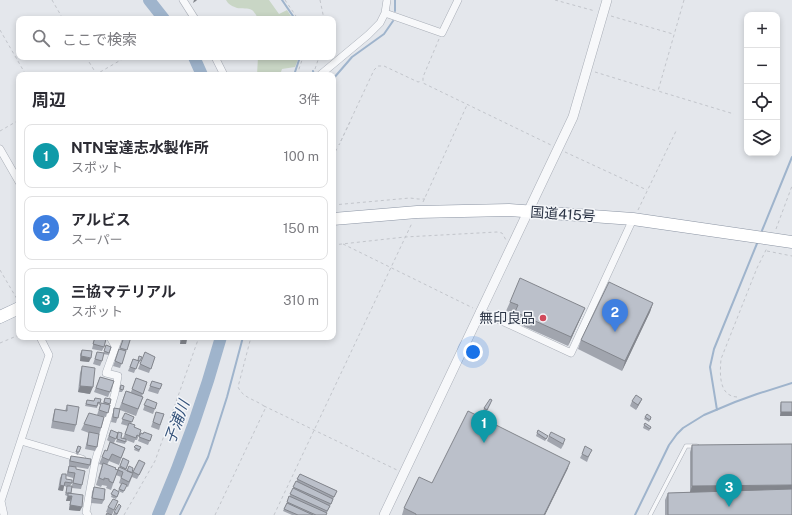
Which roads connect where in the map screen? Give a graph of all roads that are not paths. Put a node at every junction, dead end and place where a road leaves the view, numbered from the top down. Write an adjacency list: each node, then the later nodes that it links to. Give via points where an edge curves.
1 (183, 0): 6 (street)
2 (387, 0): 5 (street)
3 (458, 0): 5 (street, via 442,33)
4 (607, 0): 14 (street, via 573,117)
5 (386, 13): 7 (street, via 368,35)
6 (193, 16)
7 (336, 59)
8 (216, 60): 10 (street)
9 (335, 60): 11 (street)
10 (222, 72)
11 (320, 72)
12 (0, 149): 13 (street)
13 (16, 177)
14 (528, 211): 15 (highway, 国道415号, via 417,212); 16 (highway, 国道415号); 19 (street)
15 (336, 219)
16 (633, 219): 17 (highway, 国道415号); 19 (street, via 571,352)
17 (792, 242)
18 (16, 306): 20 (highway)
19 (480, 311): 30 (street)
20 (0, 317)
21 (42, 340): 25 (street, via 49,355)
22 (112, 340): 24 (street)
23 (118, 340): 24 (street)
24 (115, 346): 27 (street, via 106,372 118,376)
25 (20, 441): 27 (street); 28 (street, via 1,501)
26 (701, 446): 31 (lane, via 686,446)
27 (95, 462): 29 (street, via 86,512)
28 (4, 515)
29 (88, 515)
30 (384, 515)
31 (650, 515)

